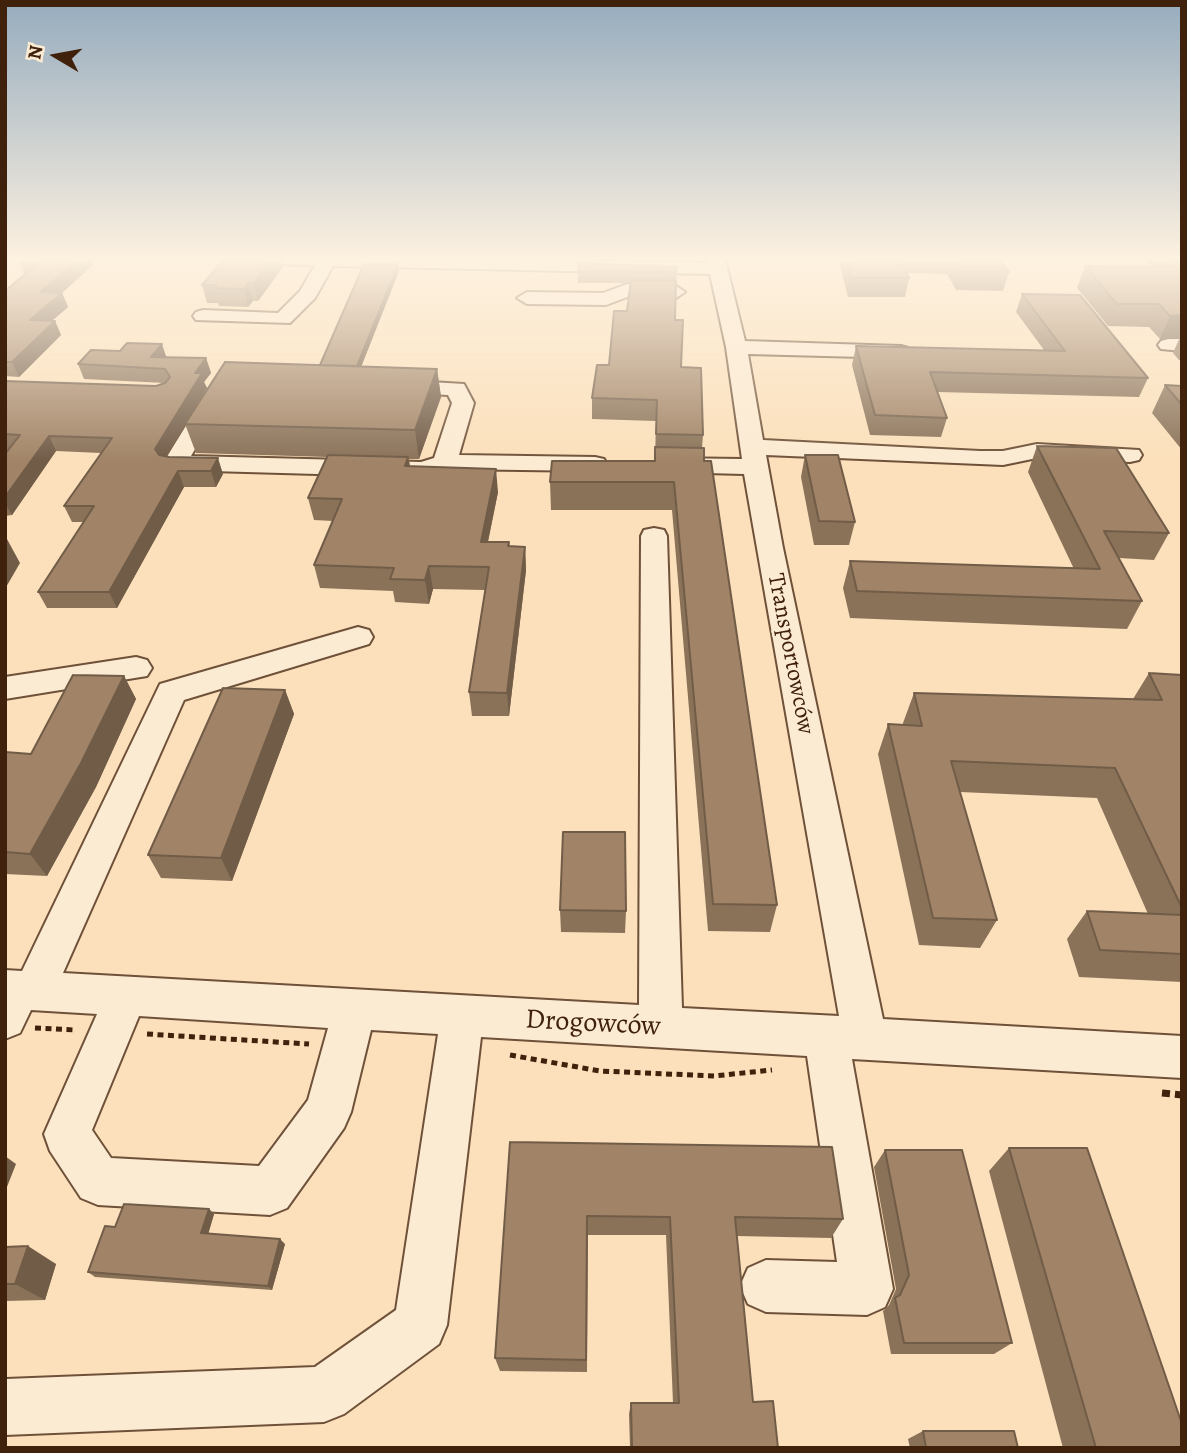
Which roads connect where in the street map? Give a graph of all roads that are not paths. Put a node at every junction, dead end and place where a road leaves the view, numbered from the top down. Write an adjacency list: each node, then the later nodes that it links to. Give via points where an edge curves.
1 (728, 327): 2 (street, Transportowców)
2 (736, 347): 3 (street); 9 (street, Transportowców)
3 (821, 350): 4 (street); 5 (street)
4 (927, 352)
5 (828, 376)
6 (225, 381): 10 (street, via 175,463 424,470)
7 (374, 386): 10 (street, via 456,389 463,403)
8 (1130, 455): 9 (street, via 1037,451 1003,458)
9 (753, 457): 10 (street, via 630,465); 20 (street, Transportowców)
10 (445, 462)
11 (654, 536): 19 (street)
12 (358, 637): 16 (street, via 171,692)
13 (136, 668): 14 (street)
14 (5, 688)
15 (126, 996): 16 (street, Drogowców); 17 (street, Drogowców); 17 (street, via 67,1134 98,1181 270,1191 328,1112)
16 (16, 997)
17 (354, 1011): 18 (street, Drogowców)
18 (461, 1016): 19 (street, Drogowców); 23 (street, via 420,1325 324,1394)
19 (661, 1028): 20 (street, Drogowców)
20 (845, 1037): 21 (street, Drogowców); 22 (street, via 867,1289)
21 (1182, 1057)
22 (766, 1286)
23 (6, 1407)

